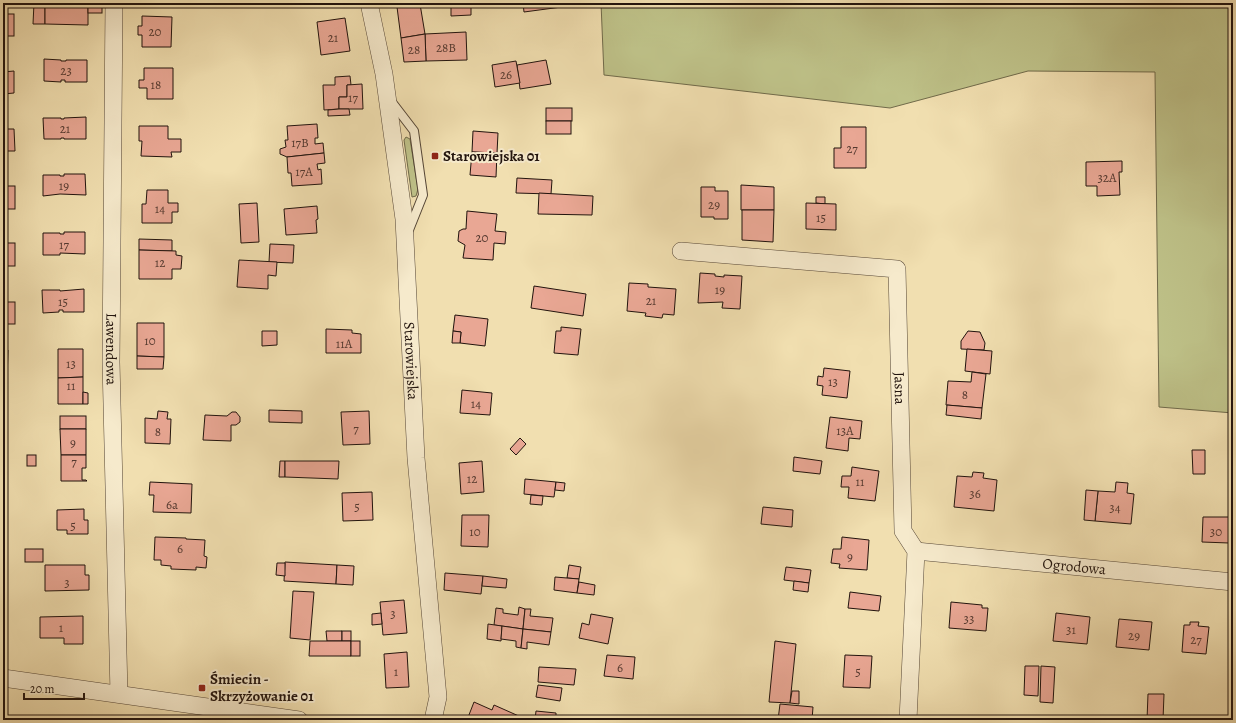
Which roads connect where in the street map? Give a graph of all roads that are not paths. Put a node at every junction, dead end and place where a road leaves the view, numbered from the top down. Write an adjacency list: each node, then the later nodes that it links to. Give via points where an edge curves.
1 (114, 3): 9 (street, Lawendowa, via 111,362)
2 (370, 3): 3 (street, Starowiejska)
3 (386, 95): 4 (street, Starowiejska); 4 (lane, via 414,131 423,195)
4 (405, 238): 11 (street, Starowiejska, via 416,458 438,697)
5 (681, 251): 6 (street, Jasna, via 896,269 903,531)
6 (916, 551): 7 (street, Ogrodowa); 12 (street)
7 (1233, 582)
8 (3, 678): 9 (street)
9 (119, 694): 10 (street)
10 (299, 720)
11 (433, 720)
12 (908, 720)

